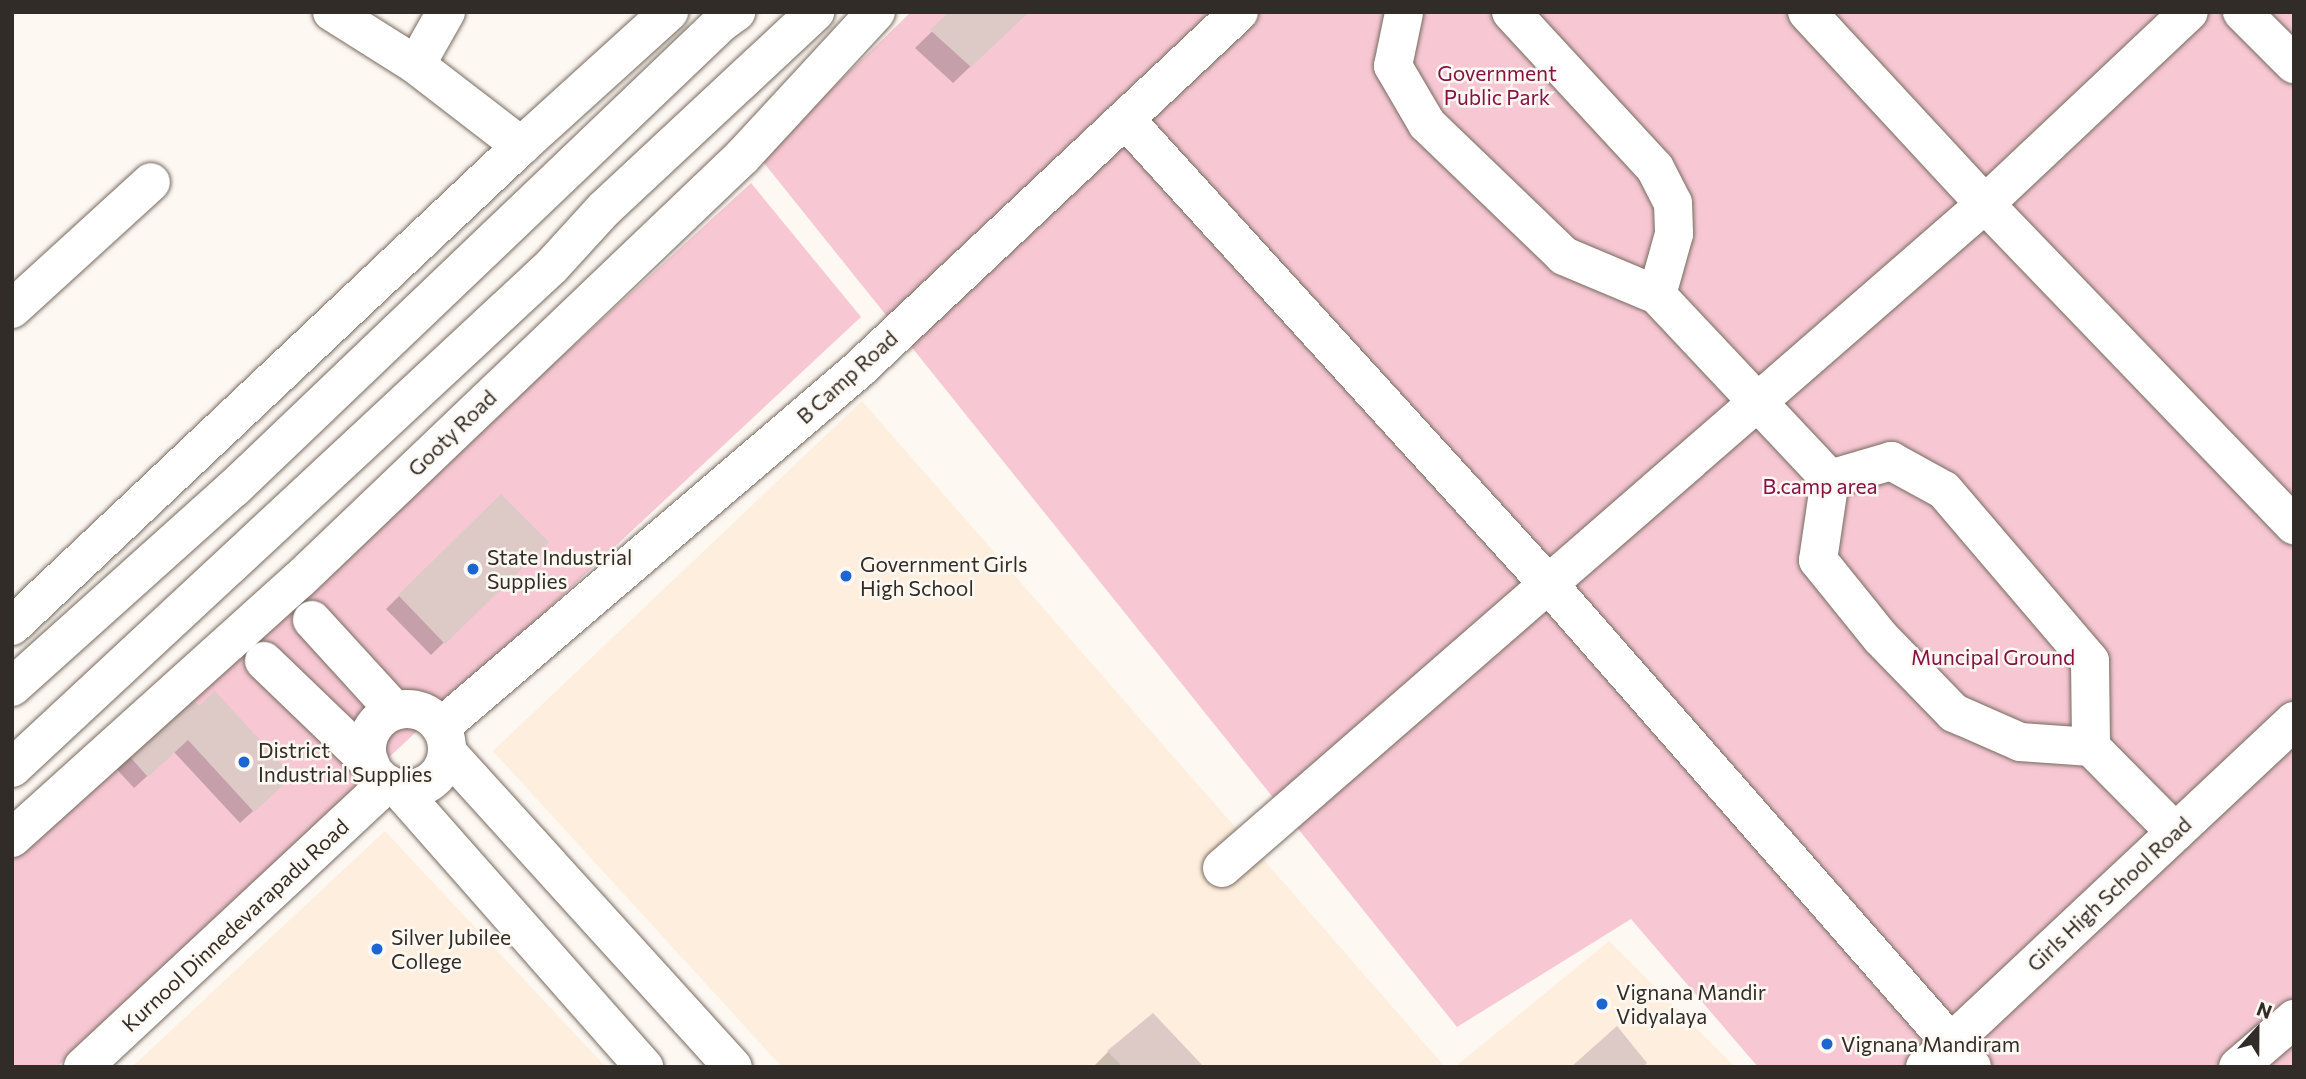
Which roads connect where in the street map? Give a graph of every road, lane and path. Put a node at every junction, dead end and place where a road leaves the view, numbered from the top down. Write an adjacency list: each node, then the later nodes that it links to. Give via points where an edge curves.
1 (332, 12): 14 (street)
2 (446, 12): 14 (street)
3 (669, 12): 16 (street)
4 (736, 12): 28 (street, via 233,489)
5 (815, 12): 33 (street, via 604,209 551,267)
6 (876, 12): 36 (street, Gooty Road, via 743,156 300,579)
7 (1239, 12): 15 (street, B Camp Road)
8 (1511, 12): 19 (street, via 1655,168 1673,203 1674,234)
9 (1807, 12): 18 (street)
10 (2189, 12): 18 (street)
11 (2242, 12): 13 (street)
12 (1404, 13): 19 (street, via 1393,66 1427,124 1564,256)
13 (2294, 64)
14 (416, 65): 16 (street)
15 (1125, 119): 24 (street); 31 (street, B Camp Road, via 857,371)
16 (521, 146): 26 (street)
17 (151, 181): 20 (street)
18 (1985, 204): 21 (street); 23 (street)
19 (1657, 295): 21 (street)
20 (12, 309)
21 (1759, 403): 22 (street); 24 (street)
22 (1830, 479): 32 (street, via 1818,560 1881,638 1945,704 1954,713 2020,742); 32 (street, via 1891,461 1944,490 2090,661)
23 (2294, 525)
24 (1550, 586): 37 (street); 39 (street)
25 (312, 620): 29 (street)
26 (12, 626)
27 (264, 661): 34 (street)
28 (12, 687)
29 (395, 711): 31 (street, via 421,711); 34 (street, via 374,726 368,738)
30 (2294, 722): 35 (street, Girls High School Road)
31 (444, 740): 34 (street, via 437,778 412,789); 42 (street)
32 (2091, 747): 35 (street)
33 (12, 768)
34 (385, 778): 40 (street, Kurnool Dinnedevarapadu Road); 41 (street)
35 (2175, 832): 39 (street, Girls High School Road)
36 (12, 838)
37 (1222, 868)
38 (2294, 1018): 43 (street)
39 (1949, 1059)
40 (83, 1067)
41 (644, 1067)
42 (733, 1067)
43 (2238, 1067)

